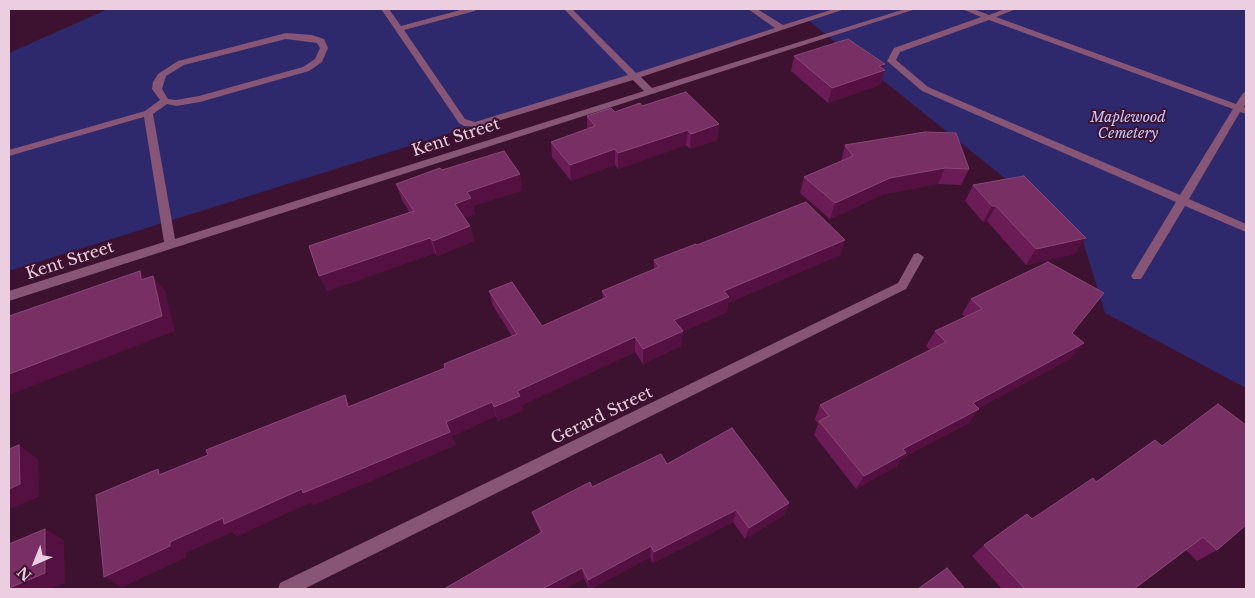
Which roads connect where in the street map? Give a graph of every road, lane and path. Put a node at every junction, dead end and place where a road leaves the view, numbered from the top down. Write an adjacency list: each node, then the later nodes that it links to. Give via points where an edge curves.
1 (385, 9): 11 (street)
2 (472, 9): 11 (street)
3 (568, 9): 12 (street)
4 (752, 9): 10 (street)
5 (841, 9): 10 (street)
6 (912, 9): 13 (street, Kent Street)
7 (966, 9): 9 (street)
8 (1012, 9): 9 (street)
9 (988, 18): 16 (street); 19 (street, via 898,50 890,62 925,88)
10 (781, 28): 12 (street)
11 (400, 29): 12 (street, via 467,124 481,124)
12 (635, 76): 13 (street)
13 (650, 92): 21 (street, Kent Street)
14 (1246, 95): 16 (street)
15 (165, 101): 15 (street, via 157,89 158,82 163,74 186,61 286,36 312,38 321,41 324,48 319,60 299,72 200,99 176,103); 17 (street)
16 (1242, 109): 19 (street)
17 (148, 113): 18 (street); 21 (street)
18 (9, 153)
19 (1182, 200): 20 (street); 23 (street)
20 (1246, 228)
21 (170, 245): 24 (street, Kent Street)
22 (918, 257): 25 (street, Gerard Street, via 902,286)
23 (1137, 276)
24 (9, 296)
25 (286, 589)

